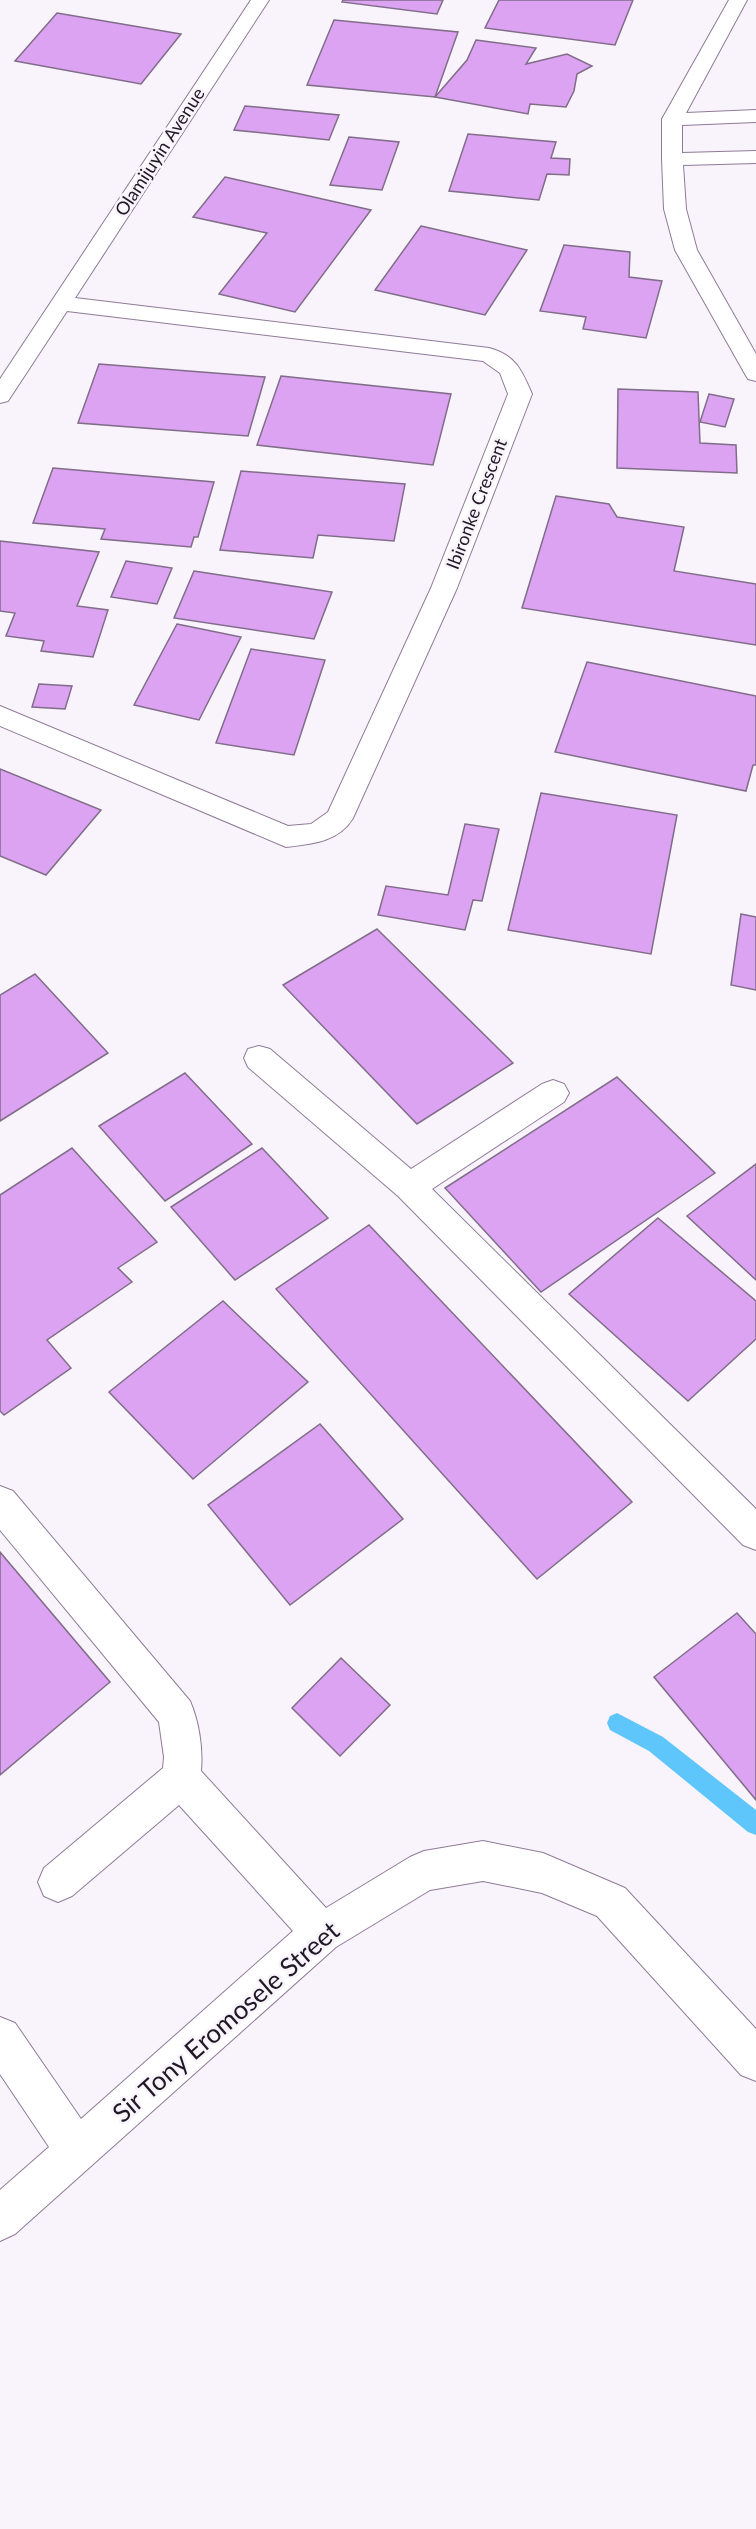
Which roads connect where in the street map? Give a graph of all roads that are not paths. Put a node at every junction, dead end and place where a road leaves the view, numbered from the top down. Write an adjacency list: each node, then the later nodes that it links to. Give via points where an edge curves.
1 (260, 0): 7 (street, Olamijuyin Avenue)
2 (738, 0): 4 (street)
3 (756, 116): 4 (street)
4 (672, 119): 6 (street)
5 (756, 156): 6 (street)
6 (672, 159): 8 (street, via 675,208 686,250)
7 (60, 303): 9 (street); 10 (street, Ibironke Crescent, via 489,355 510,369 520,394 444,588 339,818 318,833 286,837)
8 (756, 374)
9 (0, 396)
10 (0, 715)
11 (259, 1058): 13 (street)
12 (553, 1093): 13 (street)
13 (409, 1187): 15 (street)
14 (0, 1503): 16 (street, via 177,1714 183,1757)
15 (756, 1533)
16 (181, 1778): 17 (street); 18 (street)
17 (58, 1882)
18 (322, 1933): 20 (street, Sir Tony Eromosele Street, via 424,1871 483,1861 543,1873 611,1902); 21 (street, Sir Tony Eromosele Street)
19 (0, 2038): 21 (street)
20 (756, 2060)
21 (77, 2150): 22 (street, Sir Tony Eromosele Street)
22 (0, 2219)

